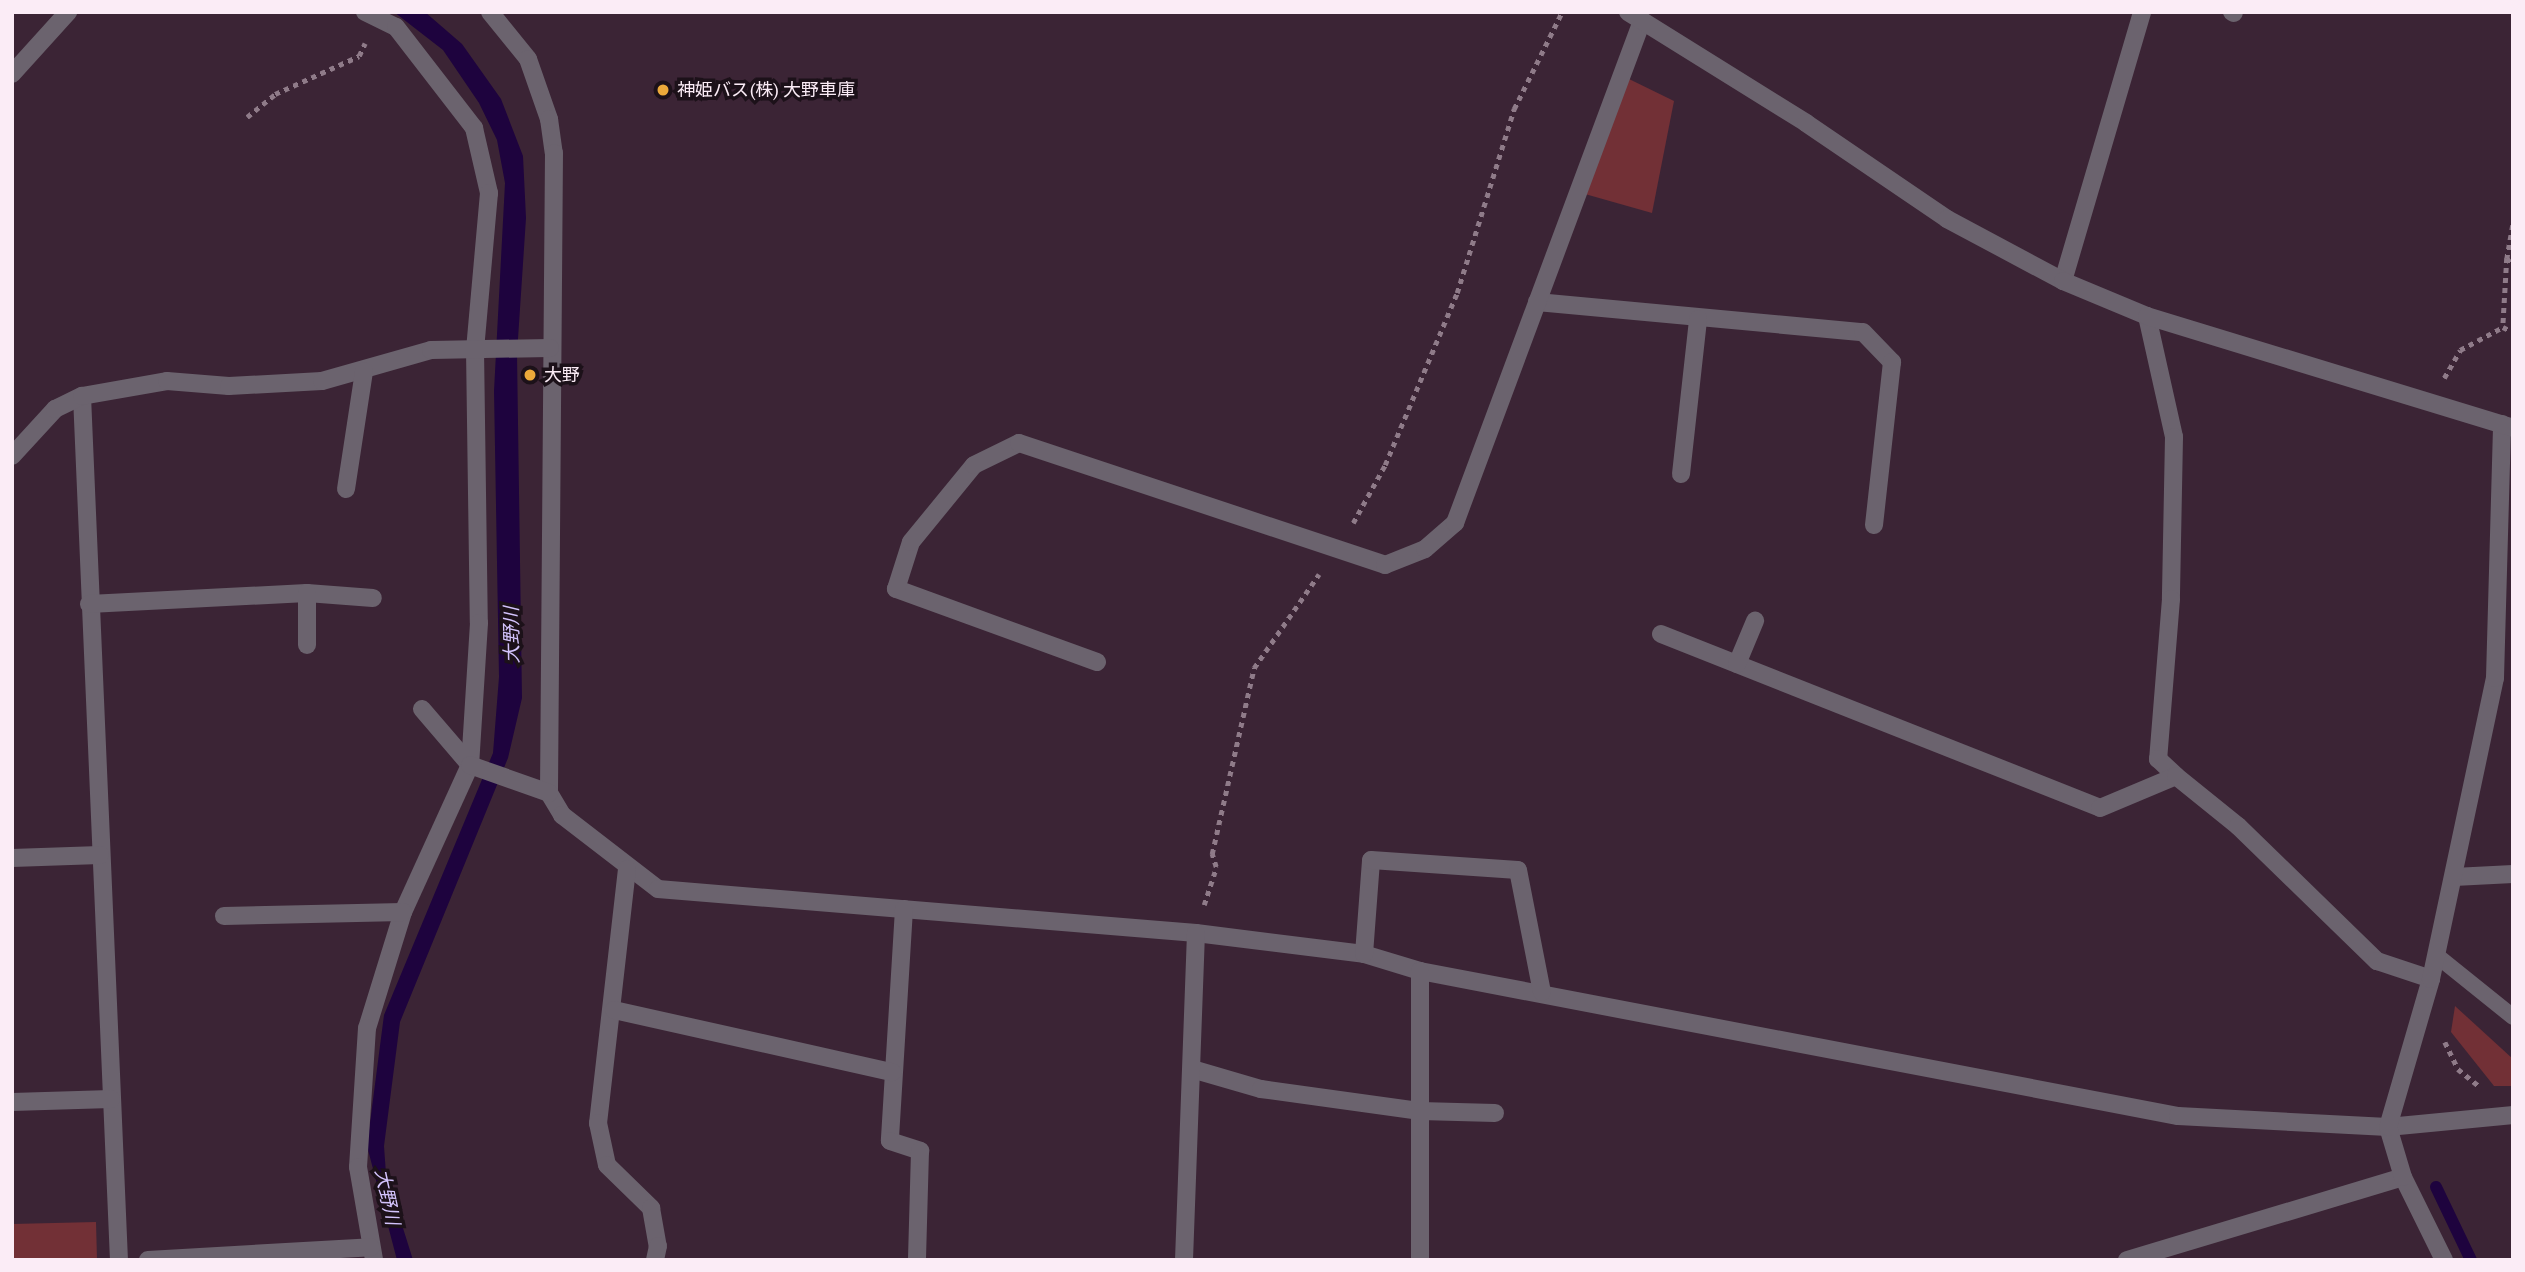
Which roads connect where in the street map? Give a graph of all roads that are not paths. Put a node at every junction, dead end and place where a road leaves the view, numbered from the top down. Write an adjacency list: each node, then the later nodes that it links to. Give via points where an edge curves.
1 (68, 12): 6 (street)
2 (490, 12): 11 (street, via 528,59 549,119 554,182)
3 (2142, 12): 7 (street)
4 (370, 16): 12 (street, via 396,27 474,128 489,193)
5 (1635, 16): 7 (street, via 1806,123 1947,219); 8 (street)
6 (12, 74)
7 (2063, 281): 9 (street)
8 (1537, 302): 10 (street); 26 (street, via 1455,523 1425,549 1385,565 1019,443 974,465 911,542 896,589)
9 (2147, 316): 15 (street); 31 (street, via 2174,437 2171,599 2158,759)
10 (1698, 319): 17 (street); 19 (street, via 1863,332 1892,362)
11 (550, 348): 12 (street); 32 (street)
12 (475, 349): 13 (street, via 431,351); 30 (street, via 478,624)
13 (364, 370): 14 (street, via 322,381 229,386 167,381); 18 (street)
14 (82, 396): 16 (street, via 55,409); 22 (street)
15 (2507, 426): 28 (street)
16 (12, 456)
17 (1681, 474)
18 (346, 489)
19 (1874, 525)
20 (307, 593): 21 (street); 22 (street); 25 (street)
21 (373, 598)
22 (89, 604): 33 (street)
23 (1755, 621): 27 (street)
24 (1661, 634): 27 (street)
25 (307, 645)
26 (1097, 662)
27 (1737, 664): 31 (street, via 2099,808)
28 (2504, 678): 37 (street)
29 (422, 709): 30 (street)
30 (470, 765): 32 (street); 39 (street)
31 (2176, 776): 45 (street, via 2238,826 2376,961)
32 (549, 793): 35 (street, via 562,815)
33 (100, 855): 34 (street); 51 (street)
34 (12, 858)
35 (627, 869): 38 (street, via 658,889); 47 (street)
36 (2513, 874): 37 (street)
37 (2454, 877): 43 (street)
38 (904, 909): 41 (street); 50 (street)
39 (403, 912): 40 (street); 58 (street, via 368,1028 358,1167)
40 (224, 916)
41 (1196, 933): 42 (street); 49 (street)
42 (1364, 954): 44 (street); 46 (street, via 1371,860 1518,870)
43 (2436, 955): 45 (street); 48 (lane)
44 (1420, 971): 46 (street); 53 (street)
45 (2431, 979): 56 (street)
46 (1542, 992): 56 (street, via 2178,1116)
47 (614, 1010): 50 (street); 61 (street, via 598,1123 607,1165 651,1208 658,1246)
48 (2513, 1017)
49 (1192, 1069): 53 (street, via 1261,1089); 63 (street)
50 (892, 1072): 62 (street, via 890,1141 920,1150)
51 (111, 1099): 52 (street); 59 (street)
52 (12, 1102)
53 (1420, 1111): 54 (street); 64 (street)
54 (1495, 1113)
55 (2513, 1115): 56 (street)
56 (2388, 1127): 57 (street)
57 (2403, 1177): 65 (street); 66 (street)
58 (373, 1254): 60 (street)
59 (119, 1260)
60 (148, 1260)
61 (655, 1260)
62 (917, 1260)
63 (1184, 1260)
64 (1420, 1260)
65 (2127, 1260)
66 (2444, 1260)

